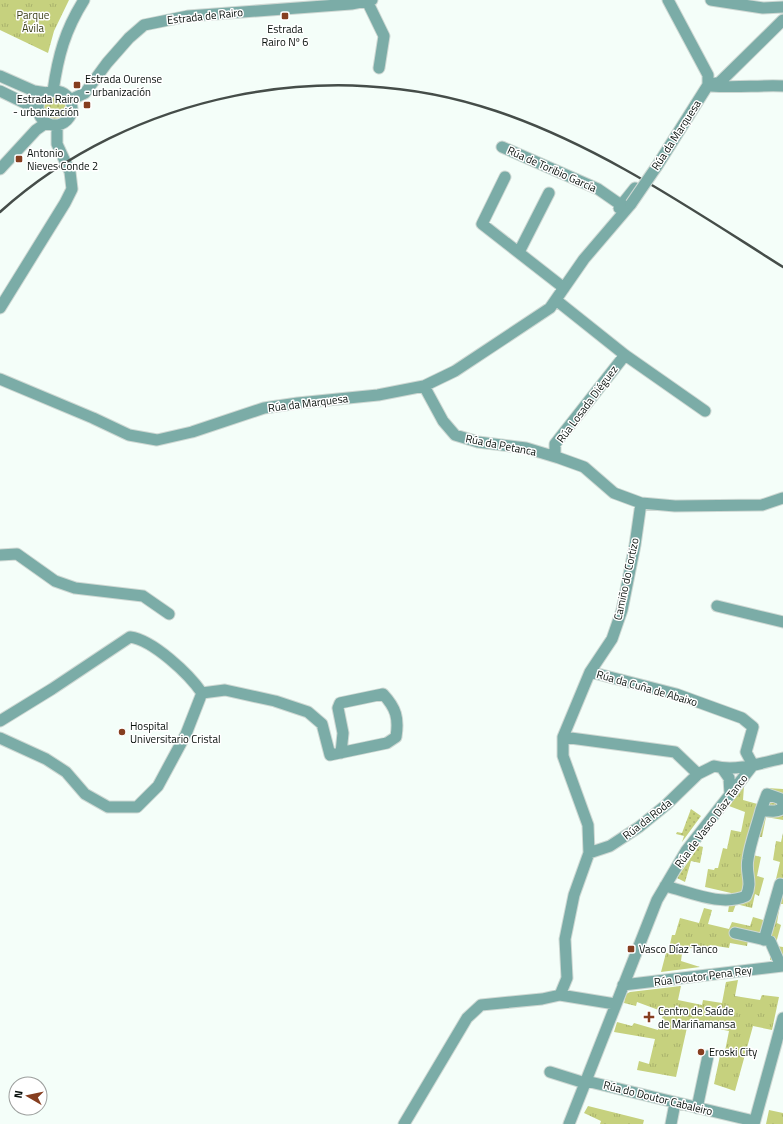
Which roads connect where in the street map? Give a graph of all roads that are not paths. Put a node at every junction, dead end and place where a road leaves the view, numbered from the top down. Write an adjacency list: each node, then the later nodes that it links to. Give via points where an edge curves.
1 (84, 0): 12 (street, via 61,46)
2 (370, 0): 7 (street, via 384,36); 13 (street, Estrada de Rairo, via 352,4 188,16 144,25 107,63 85,93)
3 (668, 0): 9 (street, via 708,75)
4 (711, 0): 5 (street, via 763,8)
5 (783, 7)
6 (783, 20): 9 (street, via 720,82)
7 (379, 68)
8 (0, 76): 12 (street, via 34,91)
9 (708, 86): 10 (street); 21 (street, Rúa da Marquesa, bridge, via 657,166)
10 (783, 86)
11 (0, 91): 14 (street)
12 (50, 92): 13 (street, via 66,95); 14 (street, via 42,97)
13 (70, 100): 15 (street, via 72,106 68,118)
14 (39, 110): 15 (street, via 40,116)
15 (52, 124): 17 (street, via 36,130); 25 (street, via 57,144 70,172 72,189)
16 (502, 147): 21 (street, Rúa de Toribio García, via 598,189)
17 (1, 166)
18 (505, 177): 22 (street, via 482,224)
19 (635, 188): 21 (street, Rúa da Marquesa)
20 (549, 193): 22 (street)
21 (626, 205): 23 (street, Rúa da Marquesa)
22 (519, 252): 23 (street)
23 (564, 288): 24 (street, Rúa da Marquesa)
24 (556, 300): 26 (street, Rúa Losada Diéguez); 28 (street, Rúa da Marquesa, via 550,308 455,371)
25 (0, 308)
26 (625, 355): 29 (street, Rúa Losada Diéguez); 30 (street, Rúa Losada Diéguez, via 555,444)
27 (0, 379): 28 (street, Rúa da Marquesa, via 128,435 157,440 192,432 264,408 378,395)
28 (424, 386): 30 (street, Rúa da Petanca, via 443,422 455,436 478,442 526,448)
29 (705, 411)
30 (555, 456): 32 (street, Rúa da Petanca, via 584,467 614,493)
31 (783, 498): 32 (street, Rúa da Petanca, via 762,505 675,506)
32 (640, 503): 37 (street, Camiño do Cortizo, via 635,545 622,610 612,639)
33 (0, 555): 35 (street, via 17,554 55,581 75,588 143,596)
34 (717, 606): 36 (street)
35 (169, 614)
36 (783, 622)
37 (590, 672): 40 (street, Rúa da Cuña de Abaixo); 44 (street, Rúa da Cuña de Abaixo, via 676,694 742,718 752,727 746,752)
38 (202, 693): 39 (street, via 171,661 140,639 130,637); 41 (street, via 186,734 158,786 137,807 108,807 85,794 66,772 46,758); 42 (street, via 224,690 275,700 308,712 322,724 330,755)
39 (0, 721)
40 (563, 737): 46 (street, via 675,752); 51 (street, Rúa da Cuña de Abaixo, via 563,756 588,825)
41 (0, 738)
42 (341, 753): 42 (street, via 343,733 338,708 340,703 383,694 394,706 398,725 396,737 387,743)
43 (783, 758): 44 (street, Rúa de Vasco Díaz Tanco)
44 (753, 765): 45 (street, Rúa da Roda); 47 (street, Rúa de Vasco Díaz Tanco)
45 (722, 768): 46 (street, Rúa da Roda, via 714,766); 47 (street, via 730,778)
46 (698, 774): 51 (street, Rúa da Roda, via 666,806 639,827 610,846)
47 (730, 794): 53 (street, Rúa de Vasco Díaz Tanco, via 686,851)
48 (783, 804): 50 (street, via 781,799 767,794)
49 (783, 808): 50 (street, via 769,812)
50 (761, 810): 53 (street, via 747,861 750,888 746,896 724,901)
51 (589, 853): 58 (street, Rúa da Cuña de Abaixo, via 574,895 565,939 567,978)
52 (780, 884): 55 (street)
53 (665, 886): 57 (street, Rúa de Vasco Díaz Tanco)
54 (735, 933): 55 (street)
55 (764, 940): 56 (street, via 770,942)
56 (782, 966): 57 (street, Rúa Doutor Pena Rey)
57 (623, 985): 59 (street, Rúa de Vasco Díaz Tanco)
58 (560, 995): 59 (street); 67 (street, via 481,1005 467,1018)
59 (615, 1004): 63 (street, Rúa de Vasco Díaz Tanco)
60 (783, 1018): 66 (street)
61 (708, 1056): 65 (street)
62 (550, 1072): 63 (street)
63 (586, 1082): 64 (street, Rúa do Doutor Cabaleiro); 68 (street, Rúa de Vasco Díaz Tanco)
64 (675, 1103): 65 (street, Rúa do Doutor Cabaleiro); 69 (street)
65 (697, 1108): 66 (street, Rúa do Doutor Cabaleiro)
66 (754, 1122)
67 (404, 1124)
68 (569, 1124)
69 (671, 1124)

